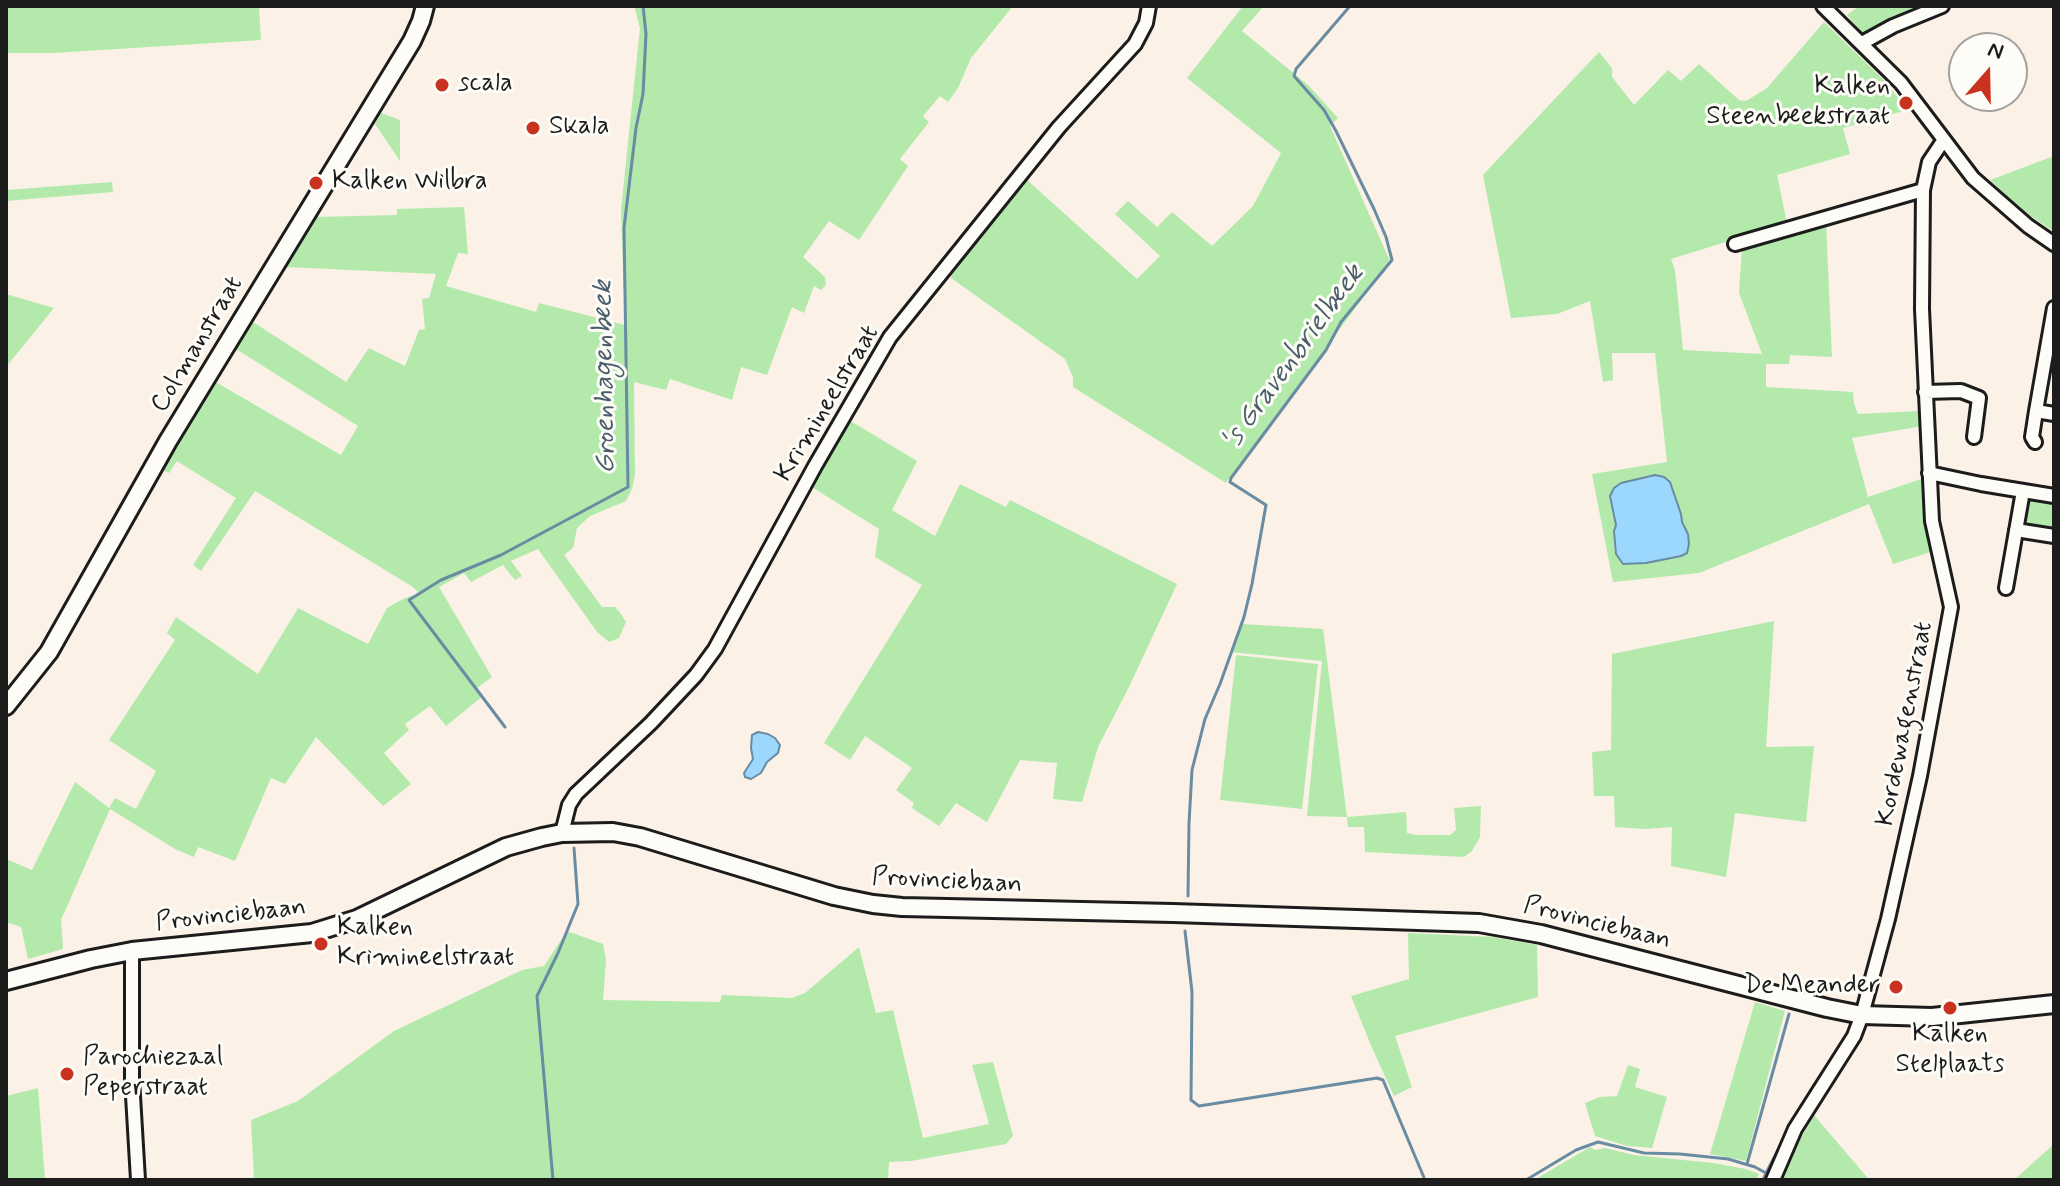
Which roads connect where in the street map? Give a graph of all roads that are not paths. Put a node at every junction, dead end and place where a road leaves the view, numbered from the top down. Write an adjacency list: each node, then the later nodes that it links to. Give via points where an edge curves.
1 (425, 6): 22 (main road, Colmanstraat, via 412,41 168,441 49,652)
2 (1149, 6): 23 (street, Krimineelstraat, via 1135,44 1059,127 890,337 715,649 651,723 576,794)
3 (1823, 6): 5 (street)
4 (1942, 6): 5 (street)
5 (1862, 43): 6 (street, via 1901,83)
6 (1943, 141): 7 (street, Kordewagenstraat, via 1929,162); 9 (street, via 1973,178)
7 (1923, 190): 8 (street); 11 (street, Kordewagenstraat)
8 (1735, 244)
9 (2054, 244)
10 (2054, 308): 12 (street)
11 (1925, 392): 14 (street, via 1961,391 1979,398); 16 (street, Kordewagenstraat)
12 (2036, 411): 13 (street); 15 (street)
13 (2054, 414)
14 (1974, 437)
15 (2035, 442)
16 (1929, 473): 17 (street); 27 (street, Kordewagenstraat, via 1932,521 1951,607 1920,776)
17 (2023, 491): 18 (street); 19 (street)
18 (2054, 496)
19 (2016, 530): 20 (street); 21 (street)
20 (2054, 536)
21 (2006, 588)
22 (6, 706)
23 (562, 833): 24 (main road, Provinciebaan, via 506,847 357,919 312,933); 27 (main road, Provinciebaan, via 640,837 834,896 887,906 1425,920 1513,928)
24 (132, 951): 25 (main road, Provinciebaan); 28 (street)
25 (6, 981)
26 (2054, 1004): 27 (main road, Provinciebaan, via 1932,1017)
27 (1862, 1015): 29 (street, Kordewagenstraat, via 1795,1129)
28 (138, 1180)
29 (1773, 1180)

